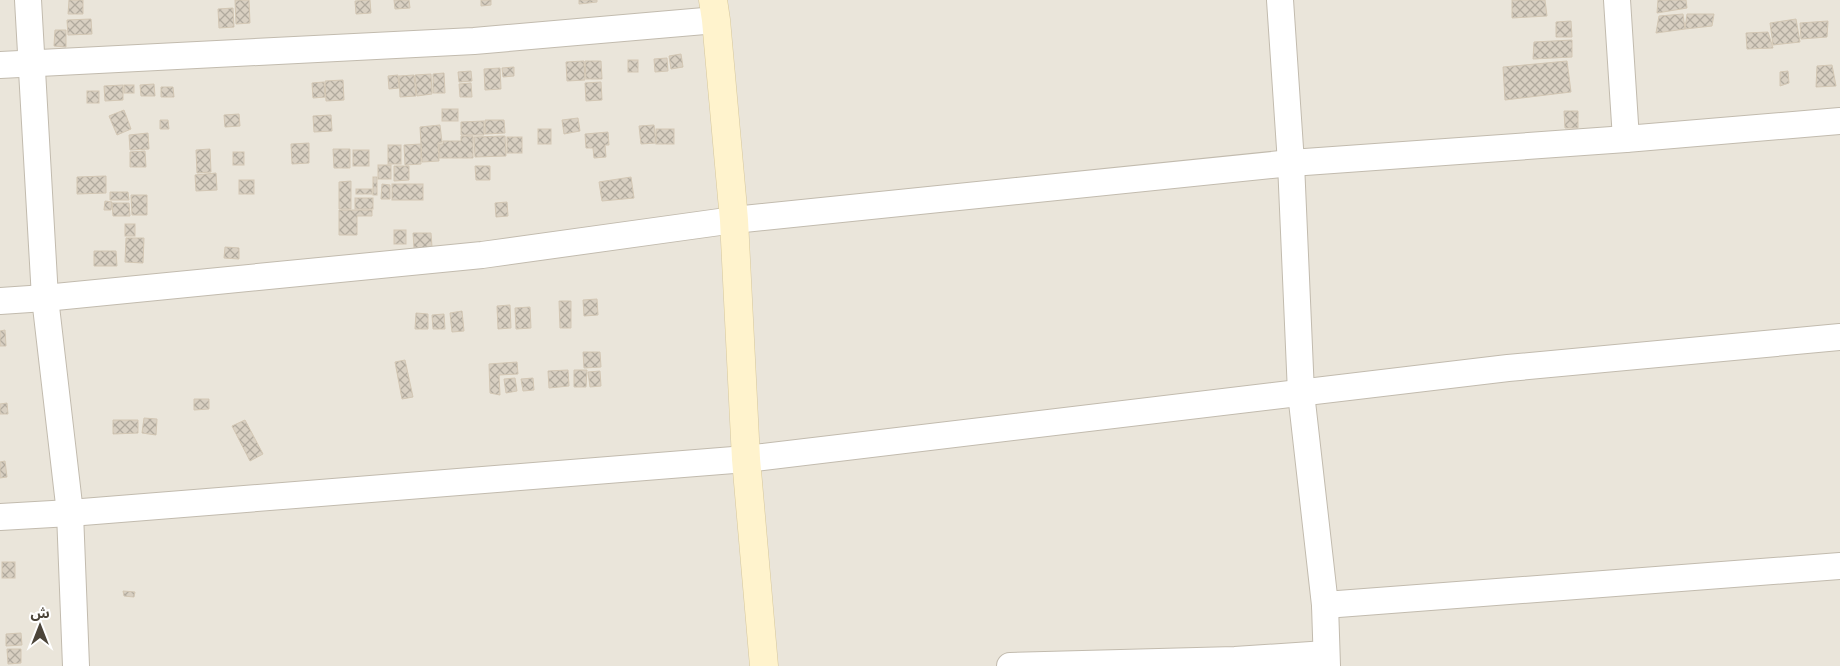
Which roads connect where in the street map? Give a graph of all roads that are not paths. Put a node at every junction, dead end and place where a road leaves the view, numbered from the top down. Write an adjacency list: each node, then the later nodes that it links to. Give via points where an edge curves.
1 (28, 0): 5 (street)
2 (1280, 0): 9 (street)
3 (1617, 0): 8 (street)
4 (714, 10): 5 (street, via 474,41); 10 (main road)
5 (32, 64): 6 (street); 11 (street)
6 (0, 65)
7 (1840, 121): 8 (street)
8 (1626, 139): 9 (street)
9 (1291, 163): 10 (street); 14 (street)
10 (734, 220): 11 (street, via 482,255); 15 (main road)
11 (45, 298): 12 (street); 16 (street)
12 (0, 301)
13 (1840, 337): 14 (street, via 1508,368)
14 (1301, 393): 15 (street); 19 (street)
15 (746, 459): 16 (street); 22 (main road)
16 (70, 513): 17 (street); 21 (street)
17 (0, 517)
18 (1840, 566): 19 (street)
19 (1324, 605): 20 (street)
20 (1326, 660): 23 (street)
21 (76, 666)
22 (764, 666)
23 (1010, 666)

